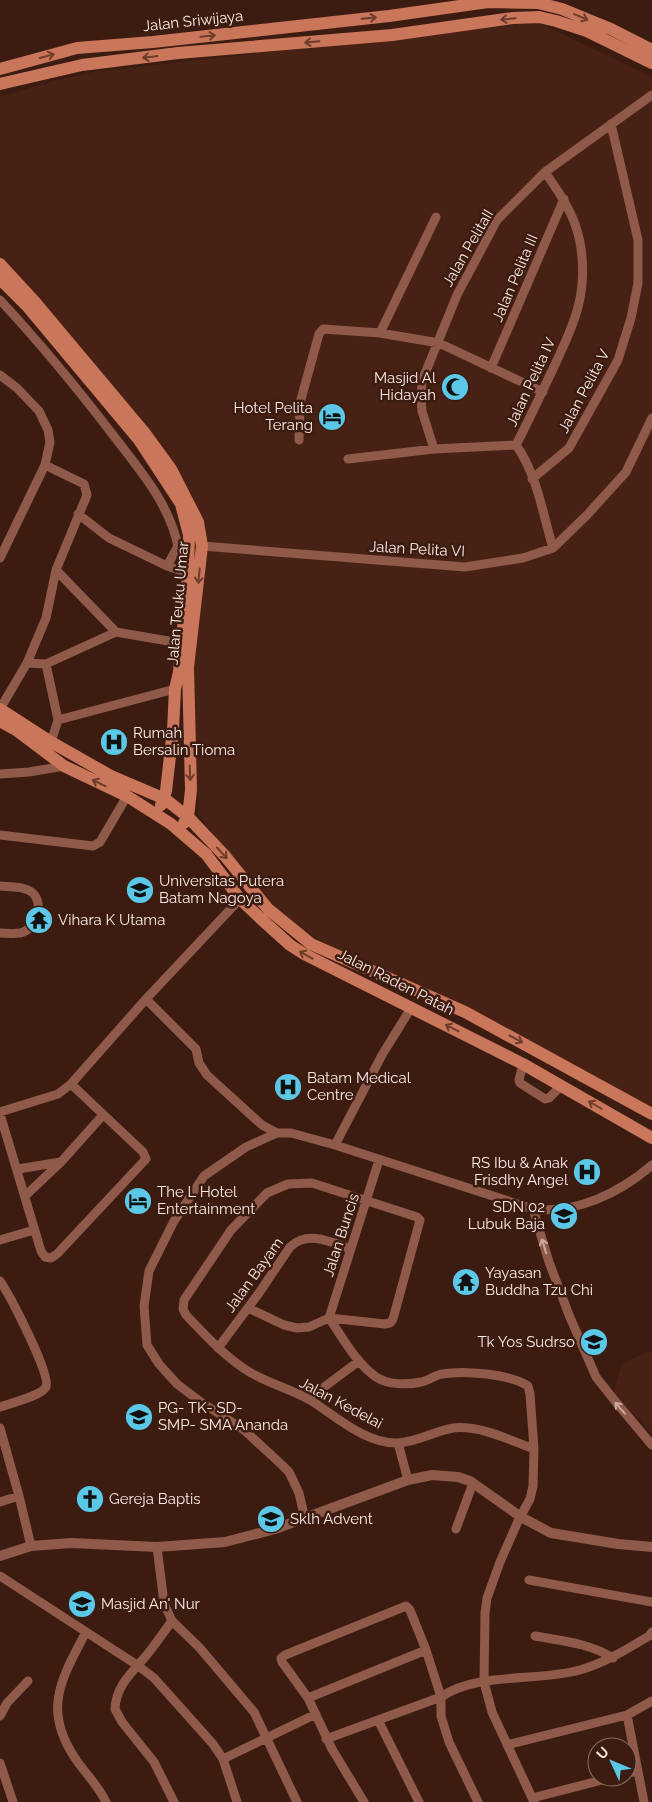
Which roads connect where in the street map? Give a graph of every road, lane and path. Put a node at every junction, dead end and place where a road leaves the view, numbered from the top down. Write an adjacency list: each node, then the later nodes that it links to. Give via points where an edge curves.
1 (331, 21): 2 (main road); 3 (main road, Jalan Sriwijaya, one-way to 1); 4 (main road, Jalan Sriwijaya, one-way to 4, via 488,2 538,3 611,29)
2 (333, 40): 5 (main road, Jalan Sriwijaya, one-way to 5); 6 (main road, Jalan Sriwijaya, one-way to 2, via 587,31 556,20 539,18 513,18)
3 (119, 44): 5 (main road); 7 (main road, Jalan Sriwijaya, one-way to 3, via 76,48)
4 (652, 50)
5 (120, 60): 8 (main road, Jalan Sriwijaya, via 82,65)
6 (652, 63)
7 (0, 69)
8 (0, 84)
9 (652, 95): 10 (street, Jalan PelitaII)
10 (610, 124): 11 (street, Jalan PelitaII); 28 (street, Jalan Pelita V, via 638,240 638,283 631,318 618,360 568,448)
11 (545, 172): 12 (street, Jalan Pelita IV); 18 (street, Jalan PelitaII, via 497,220 456,295)
12 (564, 199): 19 (street, Jalan Pelita III); 21 (street, Jalan Pelita IV, via 576,225 582,285 579,306)
13 (436, 217): 17 (street)
14 (0, 264): 30 (main road, Jalan Teuku Umar, via 42,309 171,469 198,522)
15 (0, 279): 35 (main road, Jalan Teuku Umar, via 28,306 166,479 181,504 186,520)
16 (0, 300): 33 (street, via 80,391 163,504 174,527 178,546)
17 (380, 333): 18 (street); 23 (street, via 327,329 319,334 300,403)
18 (439, 343): 19 (street); 25 (street, Jalan PelitaII, via 422,381 421,398)
19 (491, 368): 21 (street)
20 (0, 375): 27 (street, via 18,388 39,411 50,442)
21 (543, 392): 24 (street, Jalan Pelita IV)
22 (652, 418): 31 (street, Jalan Pelita VI, via 626,472)
23 (299, 440)
24 (516, 445): 25 (street, Jalan Pelita IV); 28 (street)
25 (434, 449): 26 (street, Jalan Pelita IV)
26 (348, 459)
27 (45, 465): 29 (street, via 84,484 87,495); 32 (street)
28 (532, 478): 31 (street)
29 (78, 514): 33 (street, via 109,538); 34 (street)
30 (202, 546): 31 (street, Jalan Pelita VI, via 464,568 523,558); 50 (main road, Jalan Teuku Umar, one-way to 50, via 188,667 191,790)
31 (553, 548)
32 (0, 558)
33 (167, 566): 35 (street)
34 (56, 570): 36 (street); 38 (street, via 46,618)
35 (188, 573): 37 (main road, Jalan Teuku Umar)
36 (116, 632): 37 (street); 39 (street)
37 (180, 644): 40 (main road, Jalan Teuku Umar)
38 (27, 663): 39 (street); 41 (street)
39 (46, 664): 42 (street)
40 (175, 690): 42 (street); 48 (main road, Jalan Teuku Umar)
41 (0, 709): 44 (main road, Jalan Raden Patah)
42 (58, 720): 44 (street)
43 (0, 721): 45 (main road, Jalan Raden Patah)
44 (50, 742): 48 (main road, Jalan Raden Patah, via 111,776)
45 (64, 766): 46 (street); 47 (main road, Jalan Raden Patah, one-way to 45)
46 (0, 774)
47 (127, 796): 49 (main road, Jalan Raden Patah); 52 (street, via 100,842 93,846)
48 (164, 799): 49 (main road, Jalan Teuku Umar); 50 (main road, Jalan Raden Patah)
49 (157, 814): 51 (main road, Jalan Raden Patah)
50 (188, 817): 51 (main road, Jalan Teuku Umar); 61 (main road, Jalan Raden Patah, one-way to 61, via 268,909 311,944 465,1012)
51 (179, 830): 54 (main road, Jalan Raden Patah, via 206,854)
52 (0, 835)
53 (0, 886): 55 (street, via 29,890 39,905 37,917 22,933)
54 (240, 899): 56 (street); 57 (main road, Jalan Raden Patah, one-way to 54, via 304,954)
55 (0, 933)
56 (146, 999): 59 (street); 66 (street, via 196,1049 199,1063 207,1075 262,1125)
57 (411, 1008): 58 (main road, Jalan Raden Patah, one-way to 57); 68 (street, via 382,1055)
58 (523, 1064): 60 (main road, Jalan Raden Patah); 60 (street, via 520,1083 544,1098 549,1098)
59 (70, 1084): 62 (street, via 58,1094); 64 (street)
60 (561, 1086): 65 (main road, Jalan Raden Patah, one-way to 60)
61 (629, 1100): 63 (main road, Jalan Raden Patah); 65 (main road)
62 (0, 1113): 72 (street)
63 (652, 1114)
64 (103, 1115): 70 (street); 76 (street, via 143,1152 144,1163 51,1258 42,1254)
65 (618, 1119): 67 (main road, Jalan Raden Patah)
66 (277, 1133): 68 (street, via 291,1133); 95 (street, via 246,1146 204,1176 174,1221 149,1271 144,1322 147,1346 167,1374 201,1402 244,1430 289,1472 300,1493)
67 (652, 1138)
68 (335, 1145): 69 (street)
69 (379, 1160): 74 (street, Jalan Buncis); 75 (street)
70 (61, 1162): 72 (street); 73 (street)
71 (652, 1165): 75 (street, via 614,1192 587,1203 549,1211)
72 (18, 1169): 73 (street)
73 (25, 1196): 76 (street)
74 (366, 1200): 78 (street, Jalan Buncis); 81 (street, via 420,1218 393,1319 386,1324); 82 (street, Jalan Kedelai, via 312,1184 288,1184 267,1193 231,1230 184,1300 186,1315)
75 (533, 1209): 88 (street, one-way to 75, via 596,1376 549,1262)
76 (34, 1230): 77 (street)
77 (0, 1240)
78 (351, 1248): 80 (street, Jalan Bayam, via 310,1237 296,1241); 81 (street, Jalan Buncis)
79 (0, 1281): 85 (street, via 48,1380 42,1392)
80 (248, 1308): 81 (street, via 298,1328); 82 (street, Jalan Bayam)
81 (329, 1318): 83 (street)
82 (218, 1348): 84 (street, Jalan Kedelai, via 252,1373)
83 (359, 1361): 84 (street); 89 (street, via 377,1377 394,1383 422,1382 441,1374 456,1373 521,1382 528,1386 530,1394)
84 (308, 1399): 87 (street, Jalan Kedelai, via 368,1436)
85 (0, 1406)
86 (0, 1428): 92 (street)
87 (398, 1443): 89 (street, Jalan Kedelai, via 455,1428 478,1430); 90 (street)
88 (652, 1445)
89 (534, 1449): 94 (street, via 533,1486)
90 (408, 1480): 91 (street, via 445,1474); 95 (street)
91 (473, 1483): 94 (street); 96 (street)
92 (19, 1496): 93 (street); 97 (street)
93 (0, 1502)
94 (521, 1517): 98 (street, via 551,1533); 112 (street, via 488,1598)
95 (306, 1518): 99 (street, via 275,1530 225,1542)
96 (456, 1529)
97 (31, 1546): 99 (street, via 71,1542); 100 (street)
98 (652, 1547)
99 (157, 1548): 104 (street, via 164,1603)
100 (0, 1556)
101 (0, 1576): 105 (street)
102 (528, 1580): 103 (street)
103 (652, 1602)
104 (172, 1621): 110 (street); 120 (street, via 245,1700)
105 (86, 1632): 110 (street); 129 (street, via 64,1677 57,1716 66,1743)
106 (652, 1632): 109 (street)
107 (535, 1636): 109 (street, via 586,1645)
108 (426, 1650): 113 (street); 114 (street); 114 (street, via 406,1606 284,1655 282,1662)
109 (613, 1658): 112 (street, via 580,1670 549,1676)
110 (137, 1665): 123 (street, via 154,1678 205,1734); 130 (street, via 121,1686 115,1709 154,1762)
111 (28, 1681): 118 (street, via 7,1703)
112 (484, 1682): 113 (street, via 457,1688); 122 (street)
113 (441, 1697): 119 (street); 135 (street, via 441,1716 449,1742)
114 (308, 1698): 116 (street)
115 (652, 1701): 117 (street)
116 (316, 1714): 120 (street); 121 (street)
117 (627, 1715): 122 (street); 125 (street)
118 (0, 1716)
119 (378, 1720): 121 (street); 134 (street)
120 (268, 1738): 123 (street); 132 (street)
121 (326, 1739): 133 (street)
122 (506, 1745): 127 (street)
123 (223, 1759): 131 (street)
124 (0, 1763): 128 (street)
125 (638, 1771): 136 (street)
126 (587, 1785): 127 (street)
127 (533, 1800)
128 (13, 1802)
129 (106, 1802)
130 (174, 1802)
131 (237, 1802)
132 (297, 1802)
133 (364, 1802)
134 (419, 1802)
135 (478, 1802)
136 (644, 1802)

